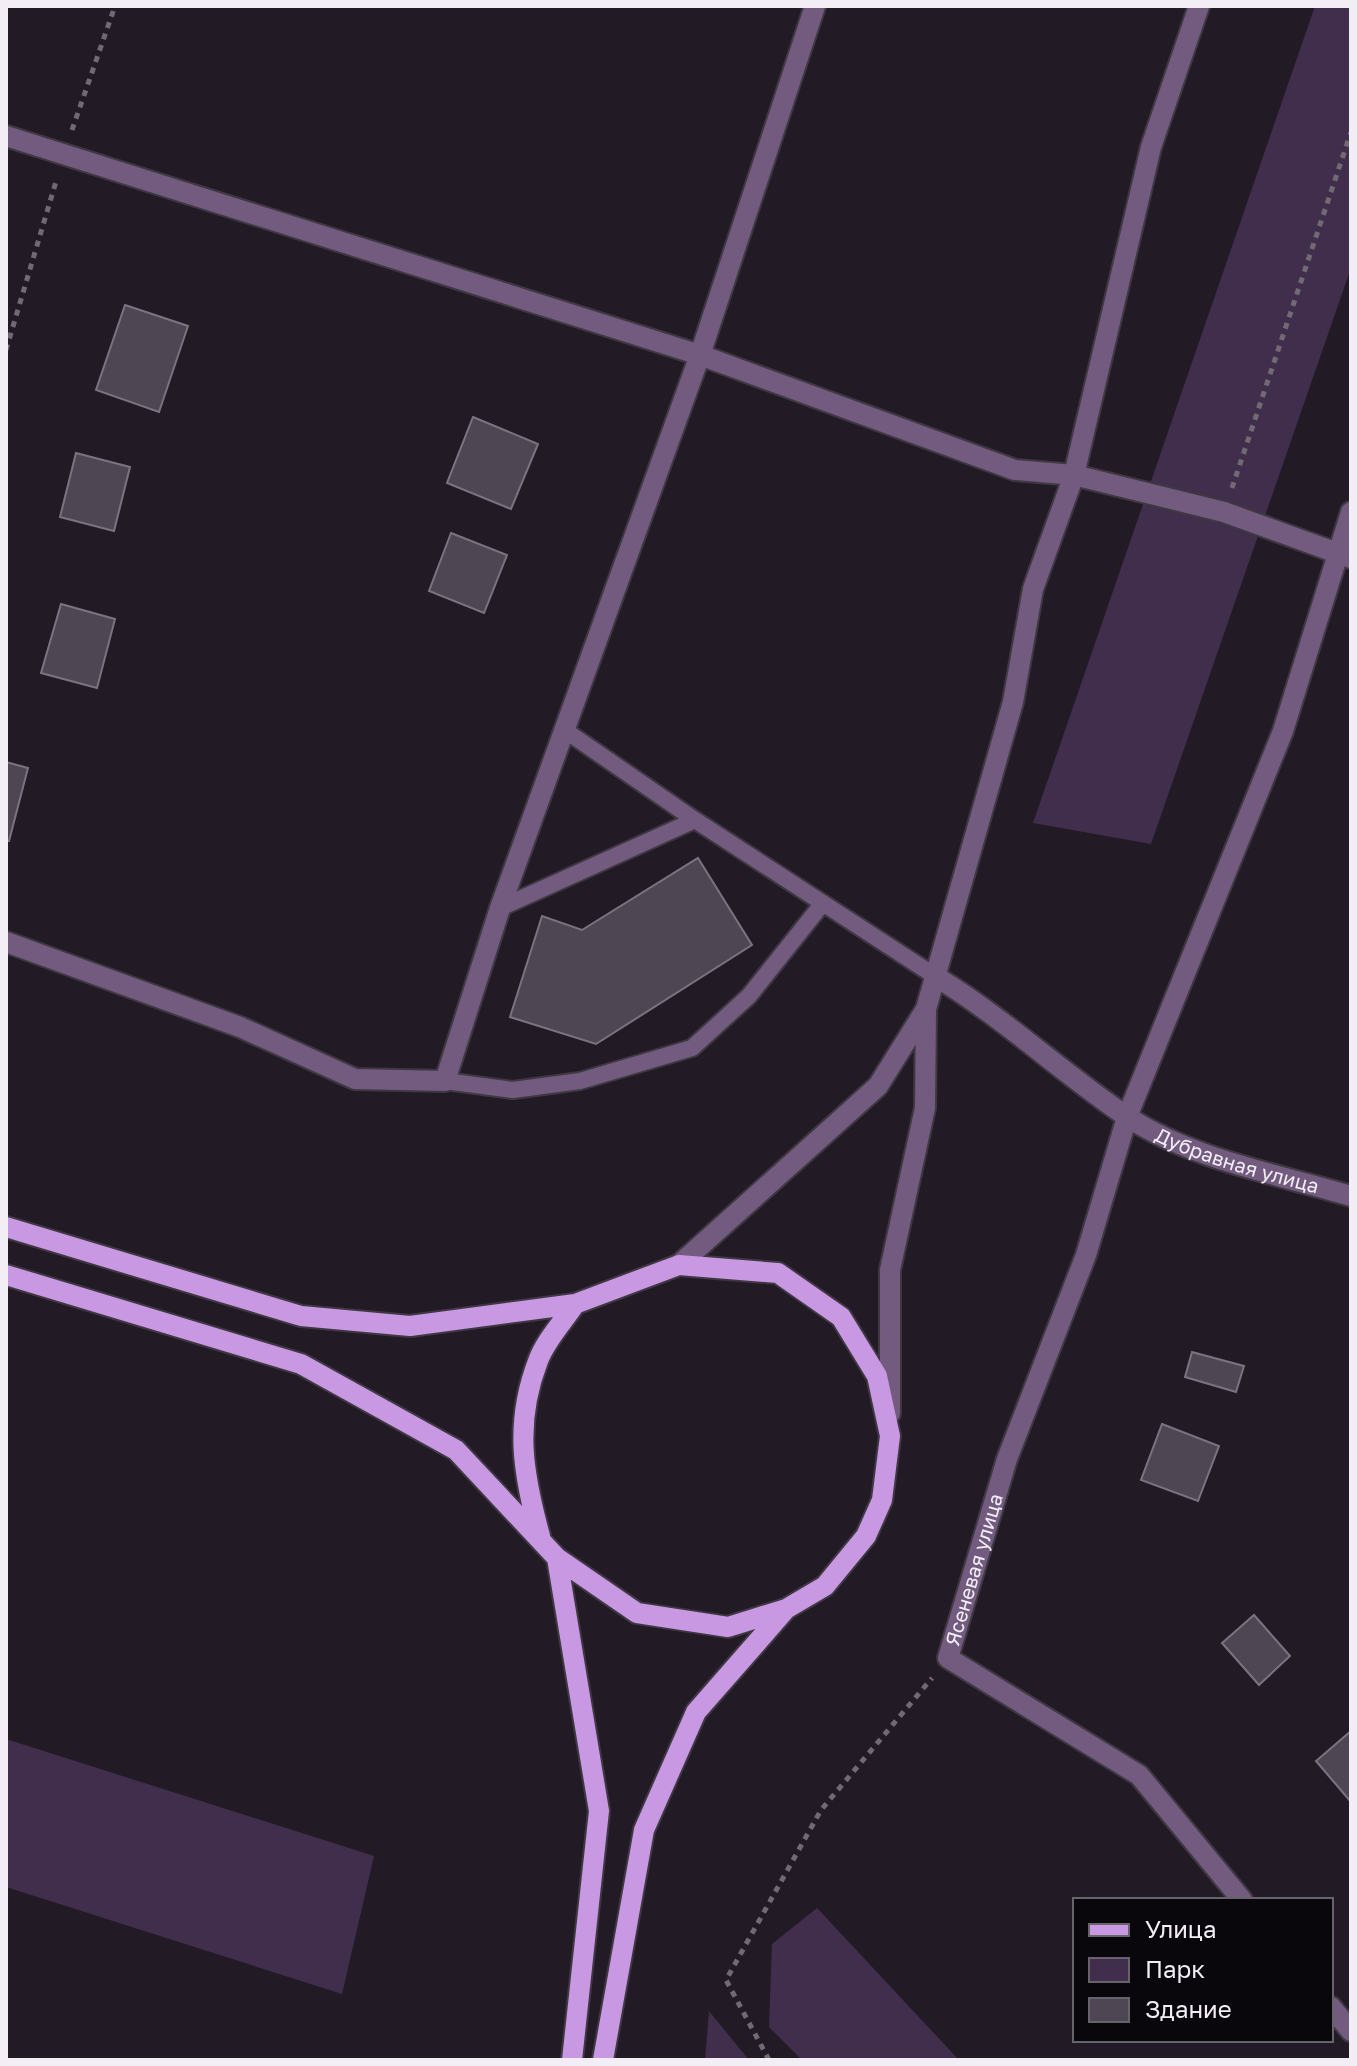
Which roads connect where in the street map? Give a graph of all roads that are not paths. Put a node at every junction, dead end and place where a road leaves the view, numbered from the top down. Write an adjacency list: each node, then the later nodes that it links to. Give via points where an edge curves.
1 (815, 6): 4 (street)
2 (1199, 6): 5 (street, via 1151,147)
3 (6, 136): 4 (street)
4 (700, 355): 5 (street, via 1015,470); 8 (street)
5 (1074, 475): 7 (street, via 1224,512); 13 (street, via 1033,589 1013,702)
6 (1351, 512): 7 (street, Ясеневая улица)
7 (1344, 555): 16 (street, Ясеневая улица, via 1283,731)
8 (563, 729): 9 (lane); 11 (street)
9 (695, 820): 10 (lane); 11 (lane)
10 (823, 903): 13 (lane); 15 (lane, via 749,996 692,1048 593,1078 513,1090)
11 (500, 908): 15 (street)
12 (6, 942): 15 (street, via 240,1027 355,1079)
13 (938, 978): 14 (street); 16 (street, Дубравная улица, via 992,1011)
14 (926, 1009): 19 (street, via 878,1086); 22 (street, via 925,1108 890,1270)
15 (445, 1081)
16 (1127, 1117): 17 (street, Дубравная улица, via 1185,1146); 26 (street, Ясеневая улица, via 1086,1255 1007,1459 948,1658 1139,1775)
17 (1351, 1196)
18 (6, 1227): 21 (main road, via 301,1316 410,1326)
19 (679, 1265): 21 (main road); 22 (main road, via 778,1273 841,1317 877,1376)
20 (6, 1275): 23 (main road, via 301,1364 456,1450)
21 (575, 1304): 23 (main road, via 538,1358 521,1424 527,1488)
22 (890, 1436): 25 (main road, via 882,1500 866,1536 825,1586)
23 (540, 1539): 24 (main road)
24 (557, 1558): 25 (main road, via 637,1613 728,1627); 29 (main road, via 599,1811)
25 (786, 1609): 30 (main road, via 696,1712 644,1830)
26 (1240, 1898)
27 (1333, 2009): 28 (street)
28 (1351, 2031)
29 (572, 2060)
30 (603, 2060)

